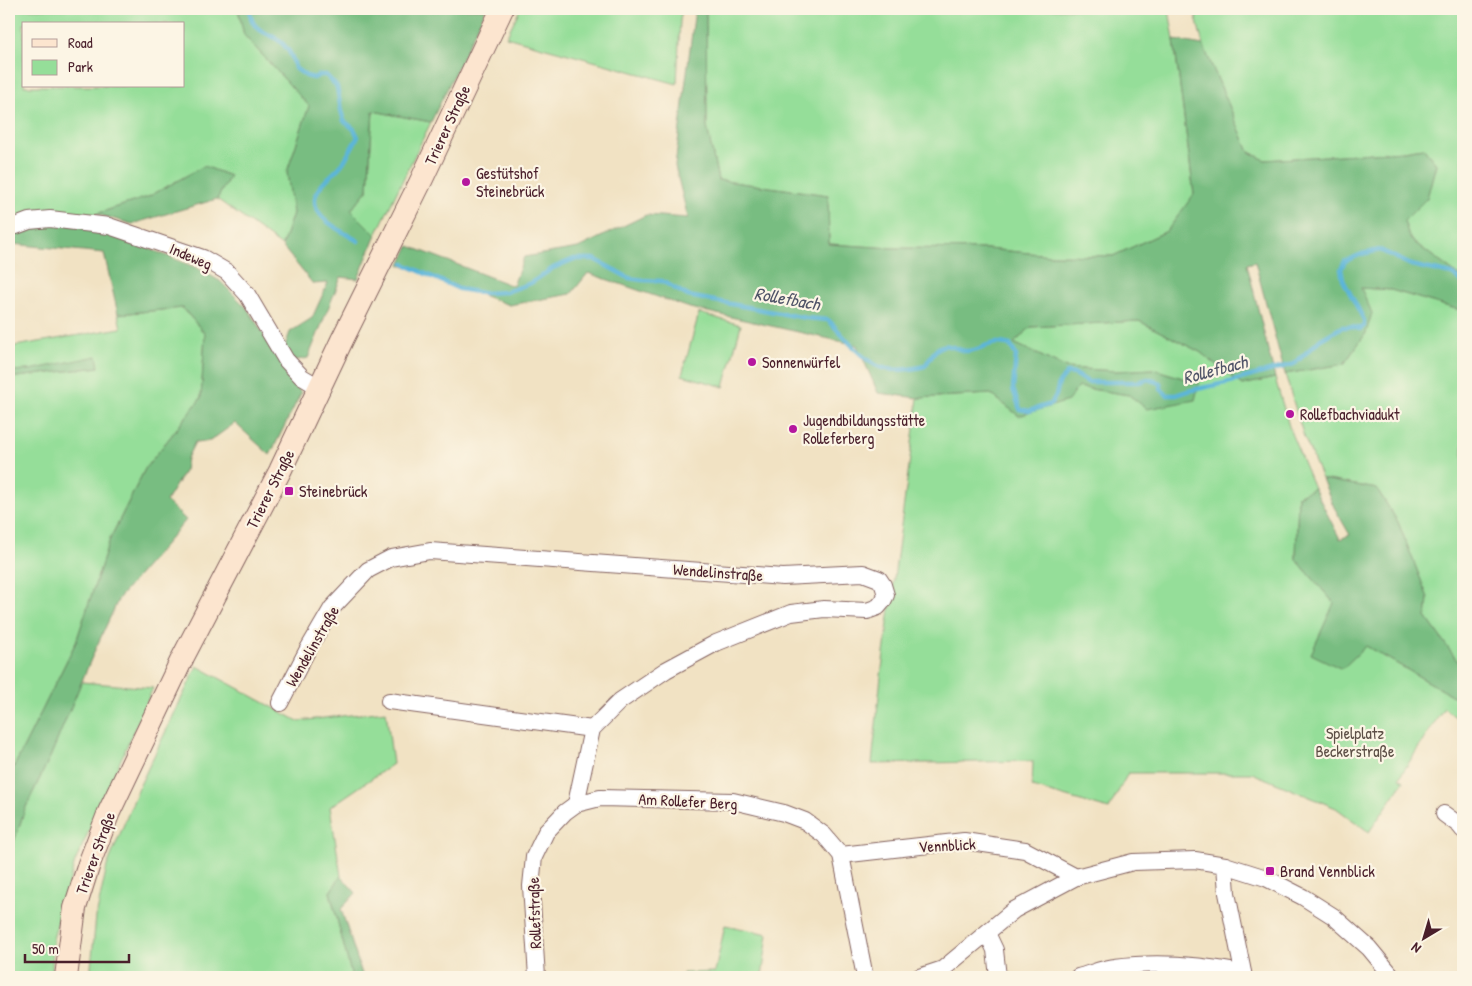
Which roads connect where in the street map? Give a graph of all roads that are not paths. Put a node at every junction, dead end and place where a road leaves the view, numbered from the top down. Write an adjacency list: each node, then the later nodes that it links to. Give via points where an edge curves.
1 (502, 9): 3 (main road, Trierer Straße)
2 (9, 224): 3 (street, Indeweg, via 16,226 50,219 109,226 203,258 227,272 247,294 286,360 302,377)
3 (319, 387): 15 (main road, Trierer Straße, via 109,812 75,908)
4 (389, 702): 6 (street)
5 (280, 703): 6 (street, Wendelinstraße, via 332,608 368,570 391,558 430,552 783,577 863,573 879,579 883,585 884,601 867,611 824,609 791,613 716,643 666,670 620,701)
6 (592, 729): 7 (street)
7 (576, 804): 10 (street, Am Rollefer Berg, via 600,798 733,801 805,821); 16 (street, Rollefstraße, via 546,832 534,857 531,886)
8 (1444, 814): 9 (street)
9 (1463, 830)
10 (841, 855): 12 (street, Vennblick, via 964,841 1025,850); 17 (street)
11 (1225, 865): 12 (street, via 1195,860 1133,862); 14 (street, via 1227,893); 21 (street, via 1266,878 1333,916 1369,948)
12 (1076, 877): 13 (street, via 1014,910)
13 (986, 933): 18 (street, via 943,969); 19 (street, via 995,950)
14 (1244, 975): 20 (street, via 1211,967 1175,964 1114,967)
15 (66, 977)
16 (537, 977)
17 (864, 977)
18 (919, 977)
19 (998, 977)
20 (1078, 977)
21 (1393, 977)

